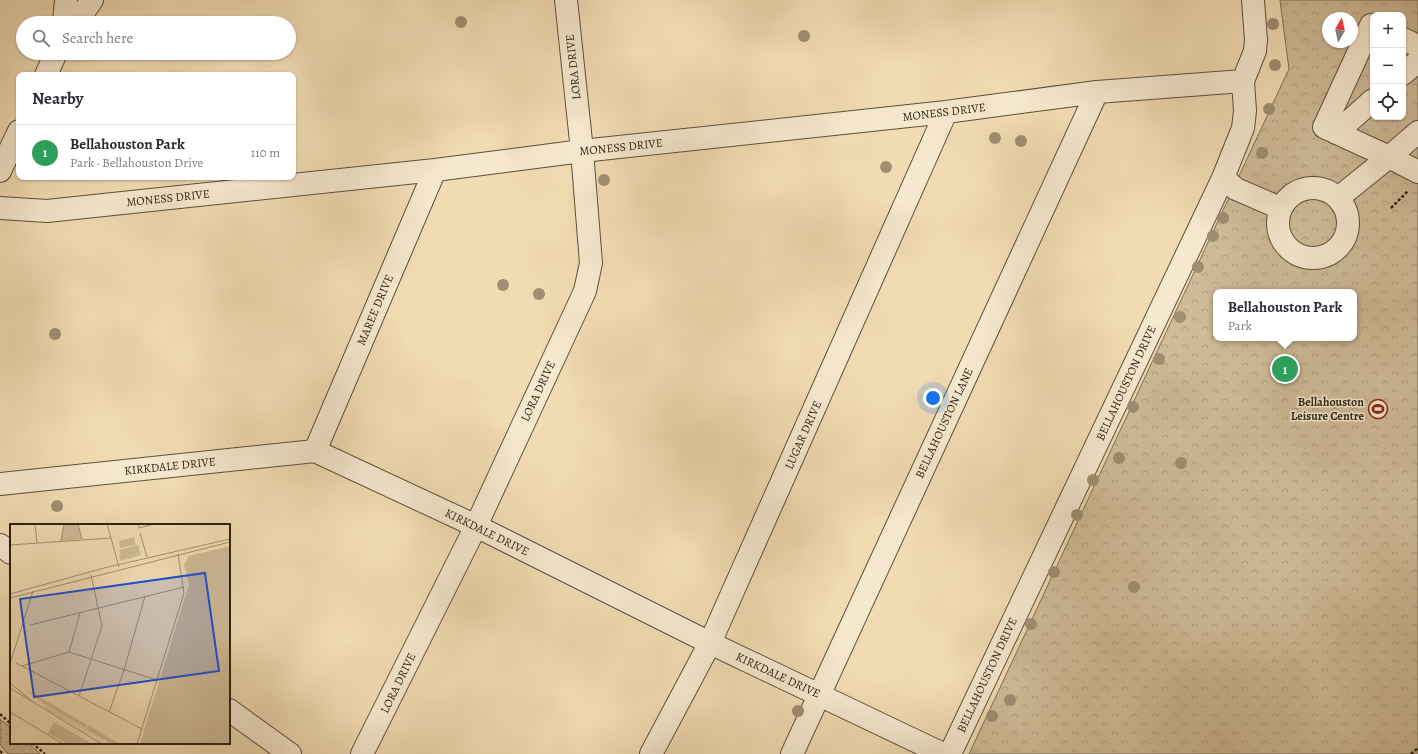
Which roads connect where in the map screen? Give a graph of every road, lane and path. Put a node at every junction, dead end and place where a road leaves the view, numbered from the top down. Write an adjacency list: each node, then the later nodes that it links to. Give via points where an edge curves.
1 (66, 0): 5 (street)
2 (92, 0): 6 (street)
3 (566, 0): 21 (street, LORA DRIVE)
4 (1253, 0): 14 (street, BELLAHOUSTON DRIVE, via 1255,51)
5 (65, 16)
6 (81, 16)
7 (1370, 27): 19 (street, via 1324,127)
8 (1406, 40): 9 (street)
9 (1418, 46)
10 (53, 60): 13 (street)
11 (1418, 61): 12 (street)
12 (1406, 71)
13 (47, 72)
14 (1243, 81): 15 (street, MONESS DRIVE); 25 (street, BELLAHOUSTON DRIVE, via 1243,128)
15 (1097, 92): 17 (street, MONESS DRIVE); 37 (street, BELLAHOUSTON LANE)
16 (1370, 103): 19 (street)
17 (946, 112): 21 (street, MONESS DRIVE); 36 (street, LUGAR DRIVE)
18 (1418, 132): 22 (street)
19 (1336, 133): 22 (street)
20 (16, 137): 24 (street)
21 (582, 151): 23 (street, MONESS DRIVE); 33 (street, LORA DRIVE, via 591,263 585,291)
22 (1389, 157): 26 (street); 27 (street)
23 (435, 170): 28 (street, MONESS DRIVE, via 47,211); 31 (street, MAREE DRIVE)
24 (0, 171)
25 (1223, 178): 29 (street, via 1236,189); 51 (street, BELLAHOUSTON DRIVE)
26 (1415, 179): 30 (path)
27 (1338, 198): 29 (street, via 1326,190 1311,187 1298,190 1287,198); 29 (street, via 1345,206 1347,232 1341,245 1326,256 1315,259 1304,258 1289,250 1278,232 1277,219)
28 (0, 208)
29 (1280, 208)
30 (1391, 208)
31 (315, 451): 32 (street, KIRKDALE DRIVE); 33 (street, KIRKDALE DRIVE)
32 (0, 484)
33 (476, 526): 36 (street, KIRKDALE DRIVE); 47 (street, LORA DRIVE)
34 (0, 545): 35 (street)
35 (10, 552)
36 (710, 643): 37 (street, KIRKDALE DRIVE); 48 (street, LUGAR DRIVE)
37 (819, 695): 49 (street, BELLAHOUSTON LANE); 50 (street, KIRKDALE DRIVE)
38 (230, 711): 46 (street)
39 (0, 714): 40 (path)
40 (10, 723)
41 (33, 744): 45 (path)
42 (1418, 748): 52 (path)
43 (0, 751): 44 (path)
44 (3, 754)
45 (45, 754)
46 (290, 754)
47 (362, 754)
48 (651, 754)
49 (792, 754)
50 (943, 754)
51 (950, 754)
52 (1411, 754)

